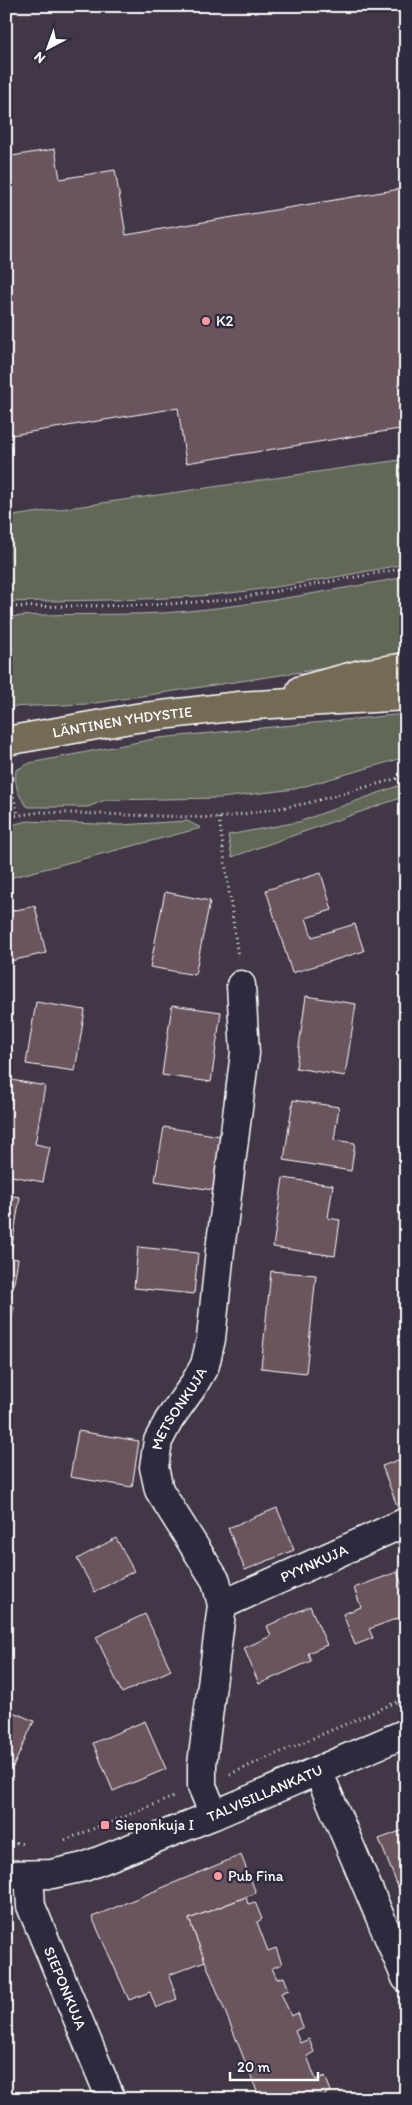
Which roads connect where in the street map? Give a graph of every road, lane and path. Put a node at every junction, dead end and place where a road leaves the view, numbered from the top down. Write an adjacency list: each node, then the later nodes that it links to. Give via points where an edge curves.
1 (14, 6): 2 (path)
2 (6, 8)
3 (406, 568): 4 (path, via 228,600 152,605)
4 (6, 607)
5 (406, 667): 7 (main road, LÄNTINEN YHDYSTIE, via 360,674)
6 (406, 696): 7 (main road, LÄNTINEN YHDYSTIE)
7 (239, 706): 8 (main road, LÄNTINEN YHDYSTIE, via 136,718)
8 (6, 741)
9 (406, 776): 13 (path, via 304,804)
10 (12, 792): 11 (path)
11 (18, 814): 12 (path); 13 (path)
12 (6, 817)
13 (219, 818): 14 (path)
14 (242, 985): 16 (street, METSONKUJA, via 245,1053 211,1339 205,1365 158,1441 154,1467 159,1490 216,1581)
15 (406, 1522): 16 (street, PYYNKUJA)
16 (222, 1605): 19 (street, METSONKUJA, via 202,1764 202,1786)
17 (406, 1733): 18 (street, TALVISILLANKATU)
18 (318, 1770): 19 (street, TALVISILLANKATU); 21 (street)
19 (214, 1815): 20 (street, TALVISILLANKATU, via 84,1867 52,1874)
20 (18, 1875): 22 (street, SIEPONKUJA)
21 (406, 1978)
22 (111, 2099)

